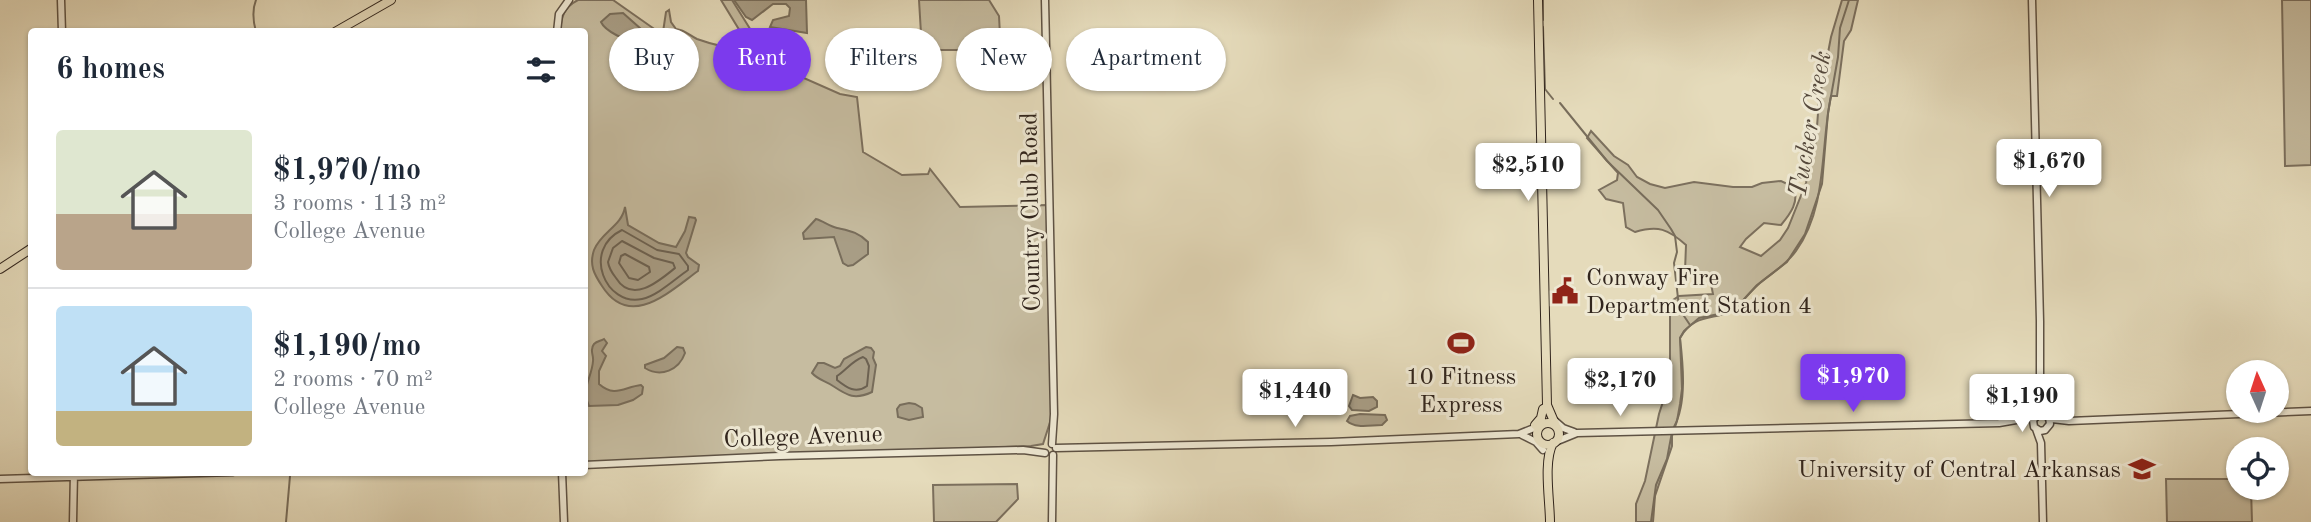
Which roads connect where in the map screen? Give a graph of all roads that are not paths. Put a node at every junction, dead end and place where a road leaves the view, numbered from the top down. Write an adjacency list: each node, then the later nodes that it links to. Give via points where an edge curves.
1 (61, 0): 7 (street)
2 (391, 0): 8 (main road)
3 (569, 0): 9 (street, via 559,14)
4 (1045, 0): 28 (street, Country Club Road, via 1054,423)
5 (1538, 0): 13 (main road)
6 (2032, 0): 12 (street)
7 (62, 28)
8 (342, 28)
9 (557, 28)
10 (28, 251): 11 (main road)
11 (0, 269)
12 (2040, 398): 15 (street); 16 (street)
13 (1546, 407): 19 (main road); 20 (main road)
14 (2311, 411): 17 (street)
15 (2035, 416): 16 (street); 18 (street); 21 (street)
16 (2047, 416): 17 (street); 22 (street)
17 (2069, 421): 22 (street)
18 (2012, 423): 21 (street); 23 (street)
19 (1556, 424): 20 (main road); 23 (street); 25 (main road)
20 (1537, 426): 24 (street, College Avenue); 27 (main road)
21 (2035, 428): 22 (street); 26 (street)
22 (2047, 428): 26 (street)
23 (1575, 433): 25 (street)
24 (1520, 435): 27 (street, College Avenue); 28 (street, College Avenue)
25 (1556, 442): 27 (main road); 29 (main road)
26 (2041, 443): 39 (street)
27 (1541, 444): 29 (main road)
28 (1050, 450): 30 (street, College Avenue); 37 (street, Country Club Road)
29 (1548, 461): 38 (main road)
30 (588, 465)
31 (56, 476): 34 (street)
32 (74, 476): 35 (street)
33 (562, 476): 36 (street)
34 (0, 479)
35 (73, 522)
36 (564, 522)
37 (1052, 522)
38 (1550, 522)
39 (2043, 522)

